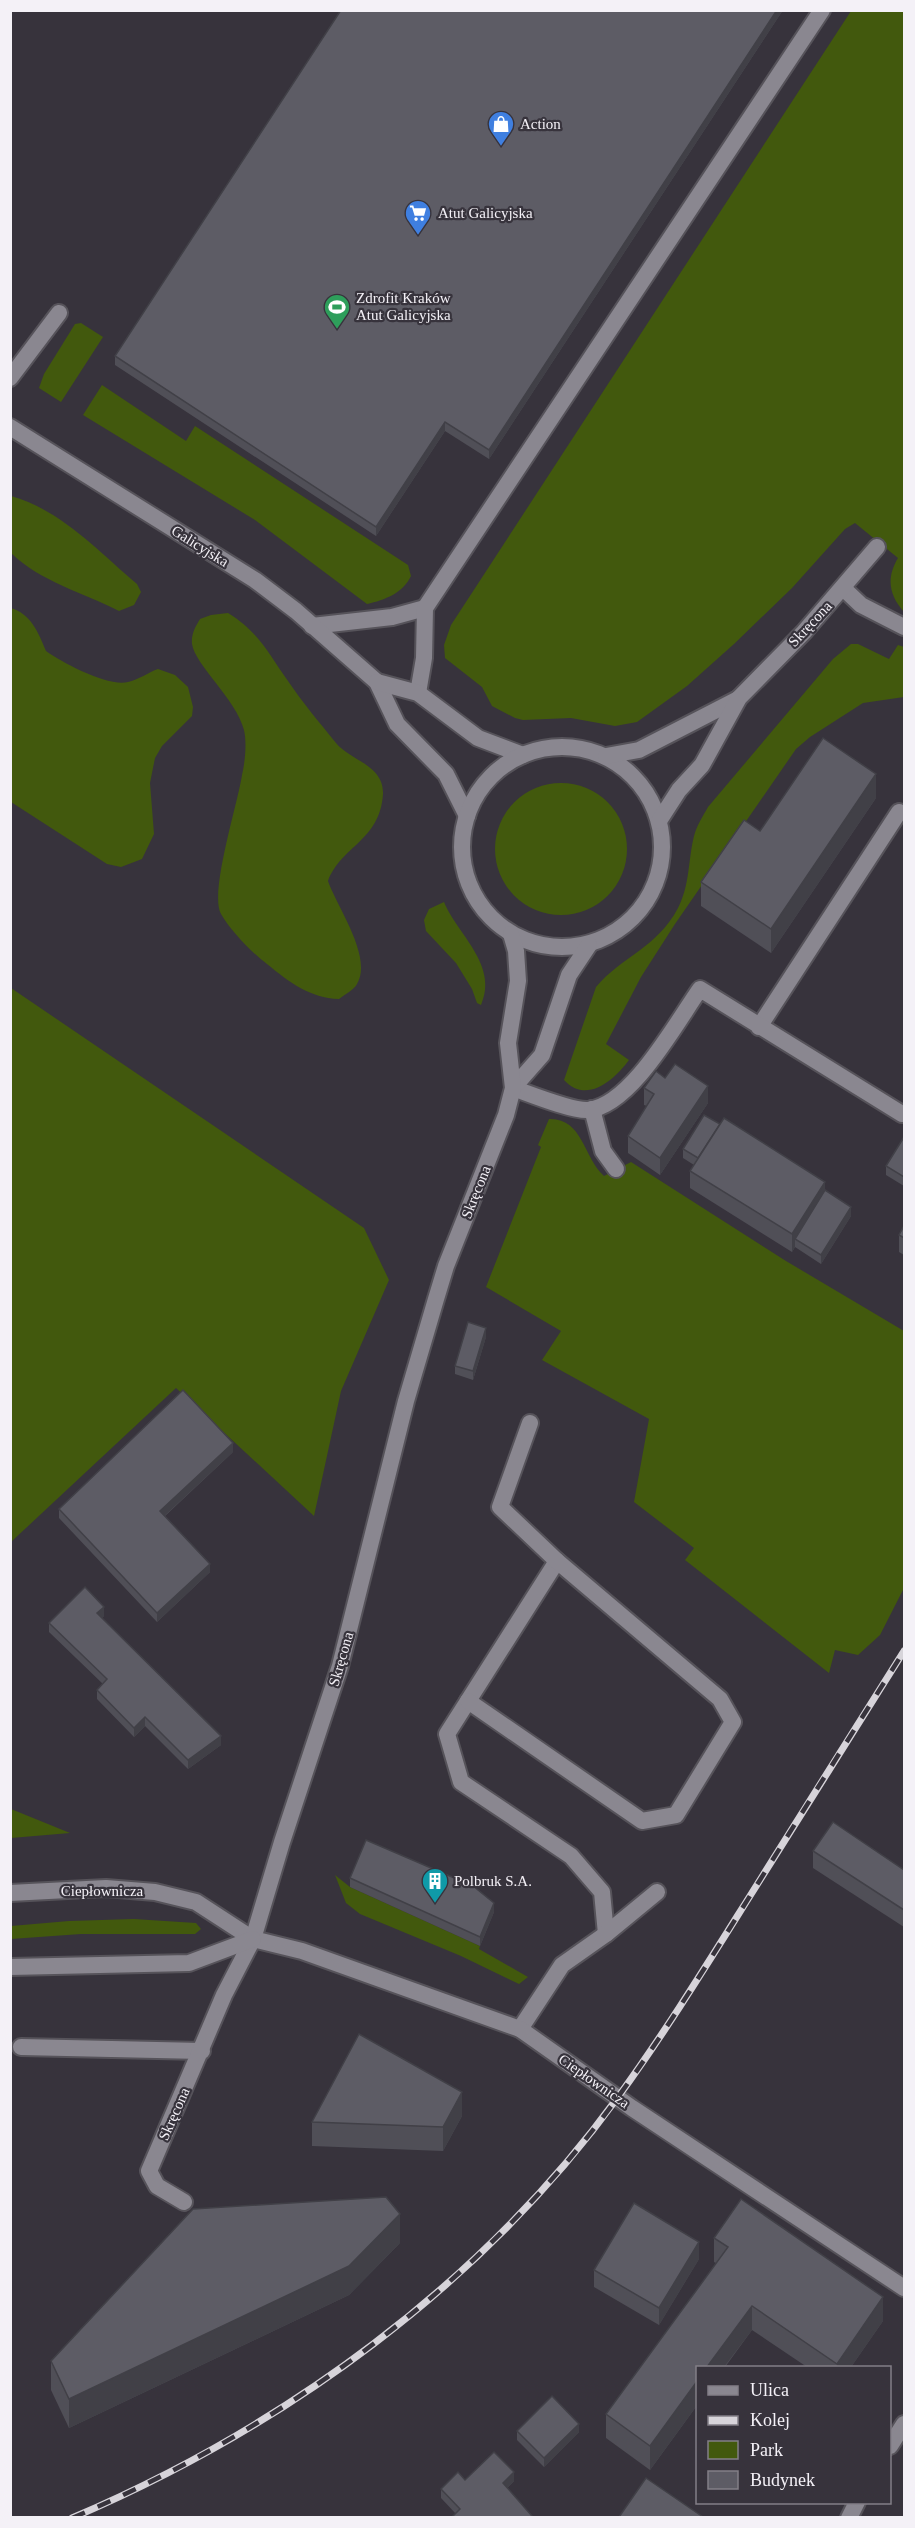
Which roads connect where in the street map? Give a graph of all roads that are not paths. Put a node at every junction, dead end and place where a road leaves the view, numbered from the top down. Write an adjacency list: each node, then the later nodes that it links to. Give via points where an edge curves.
1 (822, 10): 7 (street)
2 (59, 313): 3 (street)
3 (10, 378)
4 (10, 427): 8 (street, Galicyjska, via 255,580)
5 (877, 548): 6 (street, Skręcona)
6 (843, 588): 9 (street, via 861,604); 12 (street, Skręcona)
7 (425, 608): 8 (street, via 393,617); 11 (street, via 424,658)
8 (312, 626): 10 (street, Galicyjska)
9 (904, 627)
10 (377, 682): 11 (street, Galicyjska); 16 (street, Galicyjska, via 397,724 446,774)
11 (418, 693): 13 (street, Galicyjska, via 478,738)
12 (739, 698): 14 (street, Skręcona, via 639,750); 17 (street, Skręcona, via 702,765 679,790)
13 (523, 755): 14 (street, via 550,747 579,748); 16 (street, via 492,777)
14 (606, 756): 17 (street, via 630,772 648,795)
15 (899, 812): 20 (street)
16 (467, 816): 18 (street, via 462,849 468,882 486,911)
17 (659, 821): 19 (street, via 663,847 650,898 613,935)
18 (511, 934): 19 (street, via 536,945); 21 (street, Skręcona, via 518,974 508,1043)
19 (589, 945): 21 (street, Skręcona, via 569,975 542,1055)
20 (759, 1027): 22 (street, via 700,989 634,1083 618,1098); 23 (street)
21 (513, 1088): 22 (street); 31 (street, Skręcona, via 446,1266 406,1401 340,1666)
22 (592, 1109): 24 (street, via 603,1152)
23 (902, 1114)
24 (616, 1169)
25 (530, 1423): 26 (street, via 500,1508)
26 (557, 1561): 27 (street); 27 (street, via 720,1699 733,1722 676,1815 642,1821)
27 (468, 1701): 30 (street, via 447,1734 461,1782 571,1856 602,1892)
28 (10, 1893): 31 (street, Ciepłownicza, via 106,1888 155,1892 196,1902)
29 (657, 1893): 30 (street)
30 (606, 1934): 33 (street, via 562,1965)
31 (253, 1939): 32 (street, via 189,1963); 33 (street, Ciepłownicza, via 302,1951); 35 (street, Skręcona)
32 (10, 1967)
33 (520, 2029): 37 (street, Ciepłownicza)
34 (21, 2047): 35 (street)
35 (202, 2050): 36 (street, Skręcona, via 149,2170 157,2186)
36 (184, 2202)
37 (904, 2288)
38 (904, 2424): 39 (street)
39 (891, 2444)

